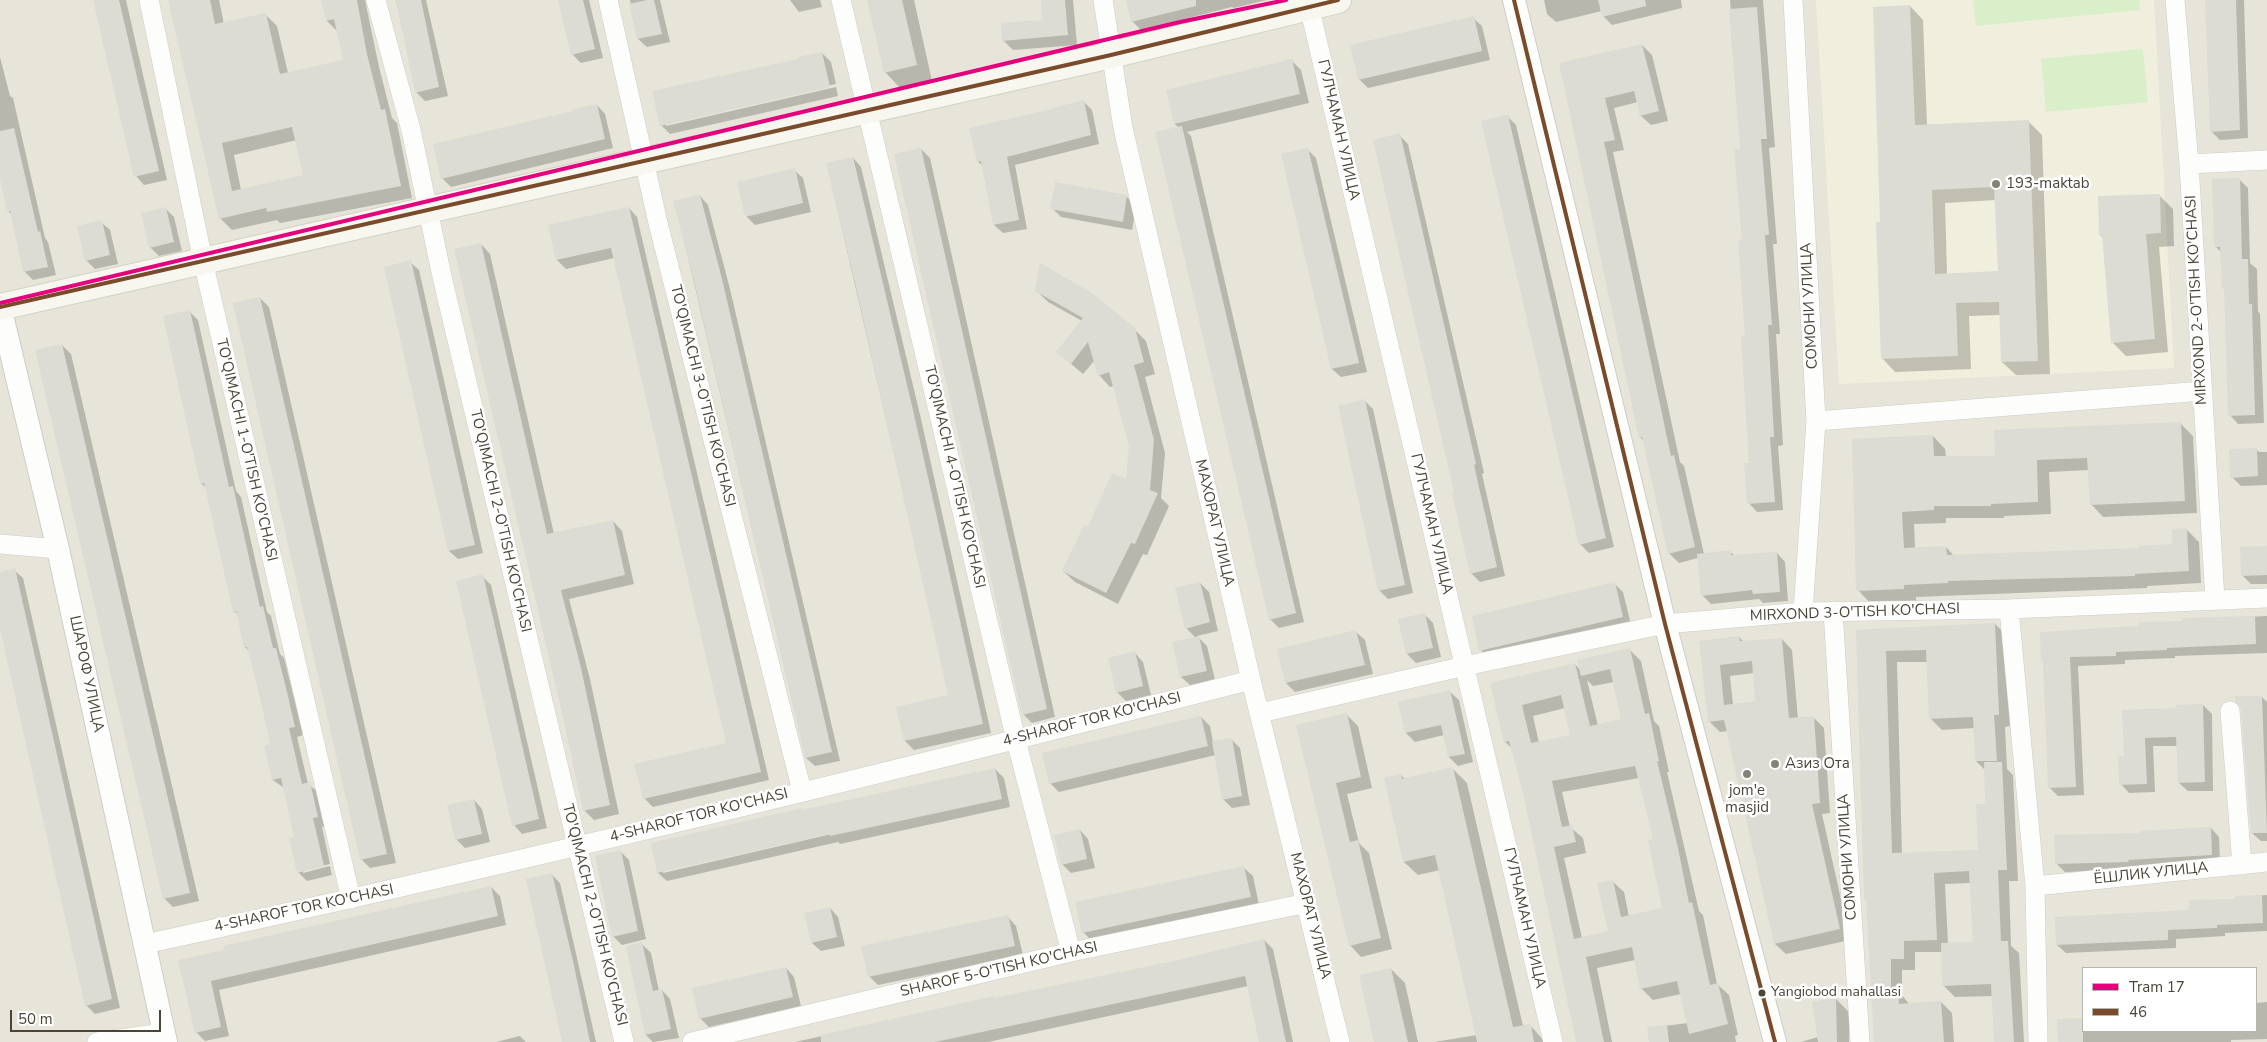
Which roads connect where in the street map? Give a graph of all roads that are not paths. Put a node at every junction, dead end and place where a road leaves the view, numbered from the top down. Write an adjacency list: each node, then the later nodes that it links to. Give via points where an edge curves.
1 (149, 0): 17 (street, TO'QIMACHI 1-O'TISH KO'CHASI)
2 (376, 0): 16 (street, TO'QIMACHI 2-O'TISH KO'CHASI, via 411,130)
3 (608, 0): 14 (street, TO'QIMACHI 3-O'TISH KO'CHASI)
4 (841, 0): 12 (street, TO'QIMACHI 4-O'TISH KO'CHASI)
5 (1103, 0): 11 (street, МАХОРАТ УЛИЦА)
6 (1338, 0): 10 (main road)
7 (1514, 0): 28 (street)
8 (1793, 0): 20 (street, СОМОНИ УЛИЦА)
9 (2175, 0): 15 (street, MIRXOND 2-O'TISH KO'CHASI)
10 (1309, 6): 11 (main road); 29 (street, ГУЛЧАМАН УЛИЦА)
11 (1111, 55): 12 (main road); 30 (street, МАХОРАТ УЛИЦА, via 1123,128)
12 (868, 109): 14 (main road); 33 (street, TO'QIMACHI 4-O'TISH KO'CHASI)
13 (2267, 160): 15 (street)
14 (645, 162): 16 (main road); 34 (street, TO'QIMACHI 3-O'TISH KO'CHASI)
15 (2189, 164): 19 (street, MIRXOND 2-O'TISH KO'CHASI)
16 (427, 209): 17 (main road); 35 (street, TO'QIMACHI 2-O'TISH KO'CHASI)
17 (202, 261): 18 (main road); 39 (street, TO'QIMACHI 1-O'TISH KO'CHASI)
18 (0, 307): 22 (street, ШАРОФ УЛИЦА)
19 (2203, 391): 20 (street); 24 (street, MIRXOND 2-O'TISH KO'CHASI)
20 (1816, 421): 27 (street, СОМОНИ УЛИЦА)
21 (0, 544): 22 (street)
22 (58, 549): 41 (street, ШАРОФ УЛИЦА)
23 (2267, 598): 24 (street, MIRXOND 3-O'TISH KO'CHASI)
24 (2214, 600): 25 (street, MIRXOND 3-O'TISH KO'CHASI)
25 (2009, 609): 26 (street, MIRXOND 3-O'TISH KO'CHASI); 38 (street)
26 (1833, 611): 27 (street, MIRXOND 3-O'TISH KO'CHASI); 50 (street, СОМОНИ УЛИЦА)
27 (1802, 612): 28 (street, MIRXOND 3-O'TISH KO'CHASI)
28 (1665, 624): 29 (street, MIRXOND 3-O'TISH KO'CHASI); 49 (street)
29 (1465, 666): 32 (street); 48 (street, ГУЛЧАМАН УЛИЦА)
30 (1250, 680): 32 (street, МАХОРАТ УЛИЦА); 33 (street, 4-SHAROF TOR KO'CHASI)
31 (2230, 711): 37 (street)
32 (1260, 713): 40 (street, МАХОРАТ УЛИЦА)
33 (1016, 740): 34 (street, 4-SHAROF TOR KO'CHASI); 42 (street, TO'QIMACHI 4-O'TISH KO'CHASI)
34 (802, 791): 35 (street, 4-SHAROF TOR KO'CHASI)
35 (576, 846): 39 (street, 4-SHAROF TOR KO'CHASI); 45 (street, TO'QIMACHI 2-O'TISH KO'CHASI)
36 (2267, 862): 37 (street, ЁШЛИК УЛИЦА)
37 (2242, 865): 38 (street, ЁШЛИК УЛИЦА)
38 (2035, 886): 51 (street)
39 (350, 900): 41 (street, 4-SHAROF TOR KO'CHASI)
40 (1307, 903): 42 (street, SHAROF 5-O'TISH KO'CHASI); 47 (street, МАХОРАТ УЛИЦА)
41 (145, 944): 43 (street, ШАРОФ УЛИЦА)
42 (1071, 952): 46 (street, SHAROF 5-O'TISH KO'CHASI)
43 (165, 1038): 44 (street)
44 (97, 1042)
45 (624, 1042)
46 (692, 1042)
47 (1340, 1042)
48 (1554, 1042)
49 (1775, 1042)
50 (1860, 1042)
51 (2038, 1042)

